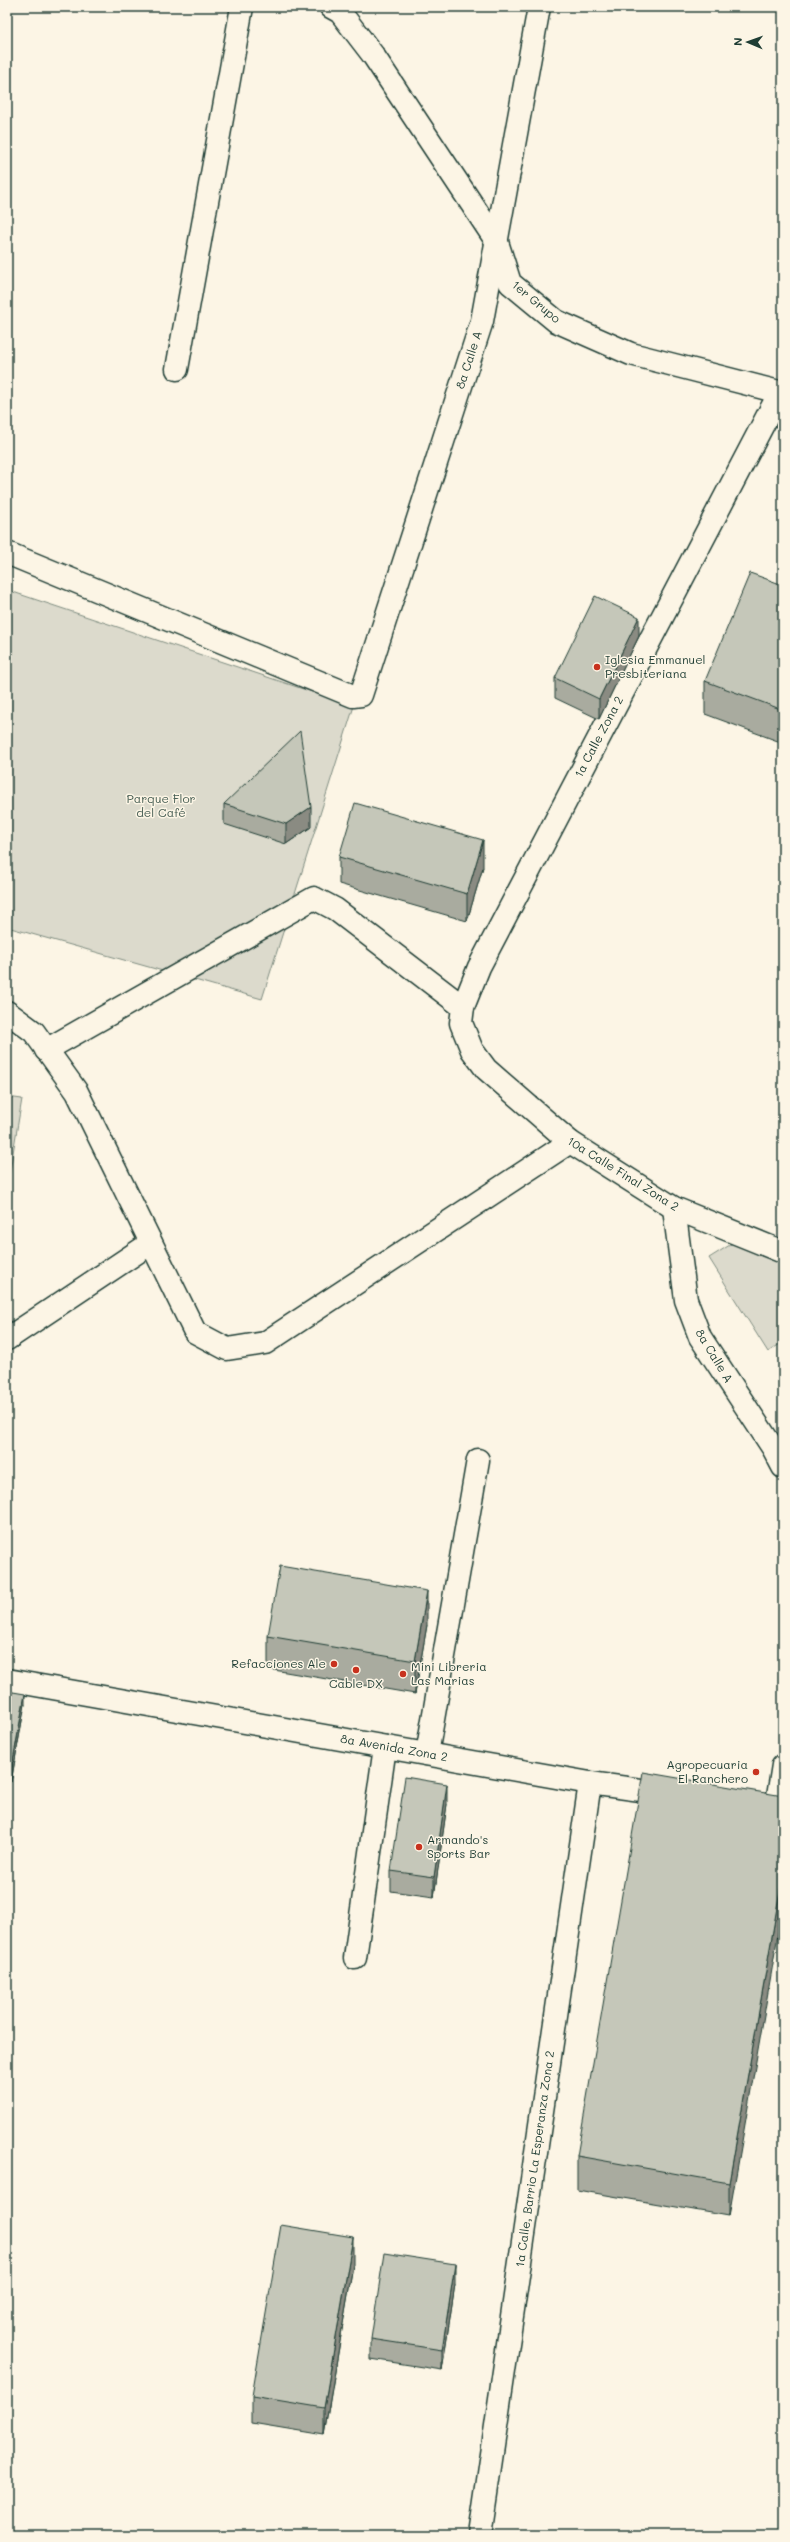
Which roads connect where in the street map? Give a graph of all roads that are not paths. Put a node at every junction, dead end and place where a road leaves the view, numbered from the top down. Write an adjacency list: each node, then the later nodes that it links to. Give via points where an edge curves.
1 (242, 7): 5 (street)
2 (331, 7): 4 (street, 1er Grupo, via 340,12 373,55)
3 (539, 7): 4 (street, 8a Calle A)
4 (497, 242): 6 (street, 1er Grupo, via 510,282 556,321 631,354); 7 (street, 8a Calle A, via 482,321 361,695 353,696)
5 (177, 369)
6 (782, 392): 9 (street, 1a Calle Zona 2, via 487,953)
7 (7, 553)
8 (7, 1012): 10 (street, via 34,1032)
9 (462, 1015): 10 (street, via 335,910 314,898); 11 (street, 10a Calle Final Zona 2, via 472,1050 486,1069)
10 (46, 1050): 13 (street, via 77,1092)
11 (570, 1142): 12 (street, 10a Calle Final Zona 2); 13 (street, via 265,1343 227,1349 195,1332)
12 (674, 1208): 14 (street, 10a Calle Final Zona 2); 17 (street, 8a Calle A, via 686,1300 700,1338)
13 (151, 1243): 15 (street)
14 (783, 1252)
15 (7, 1339)
16 (478, 1460): 20 (street)
17 (783, 1467)
18 (7, 1680): 19 (street, 8a Avenida Zona 2)
19 (385, 1747): 20 (street, 8a Avenida Zona 2); 26 (street)
20 (426, 1754): 22 (street, 8a Avenida Zona 2)
21 (783, 1765): 25 (street)
22 (590, 1783): 23 (street, 8a Avenida Zona 2); 27 (street, 1a Calle, Barrio La Esperanza Zona 2)
23 (691, 1797)
24 (753, 1806): 25 (street)
25 (780, 1810)
26 (355, 1958)
27 (480, 2535)

